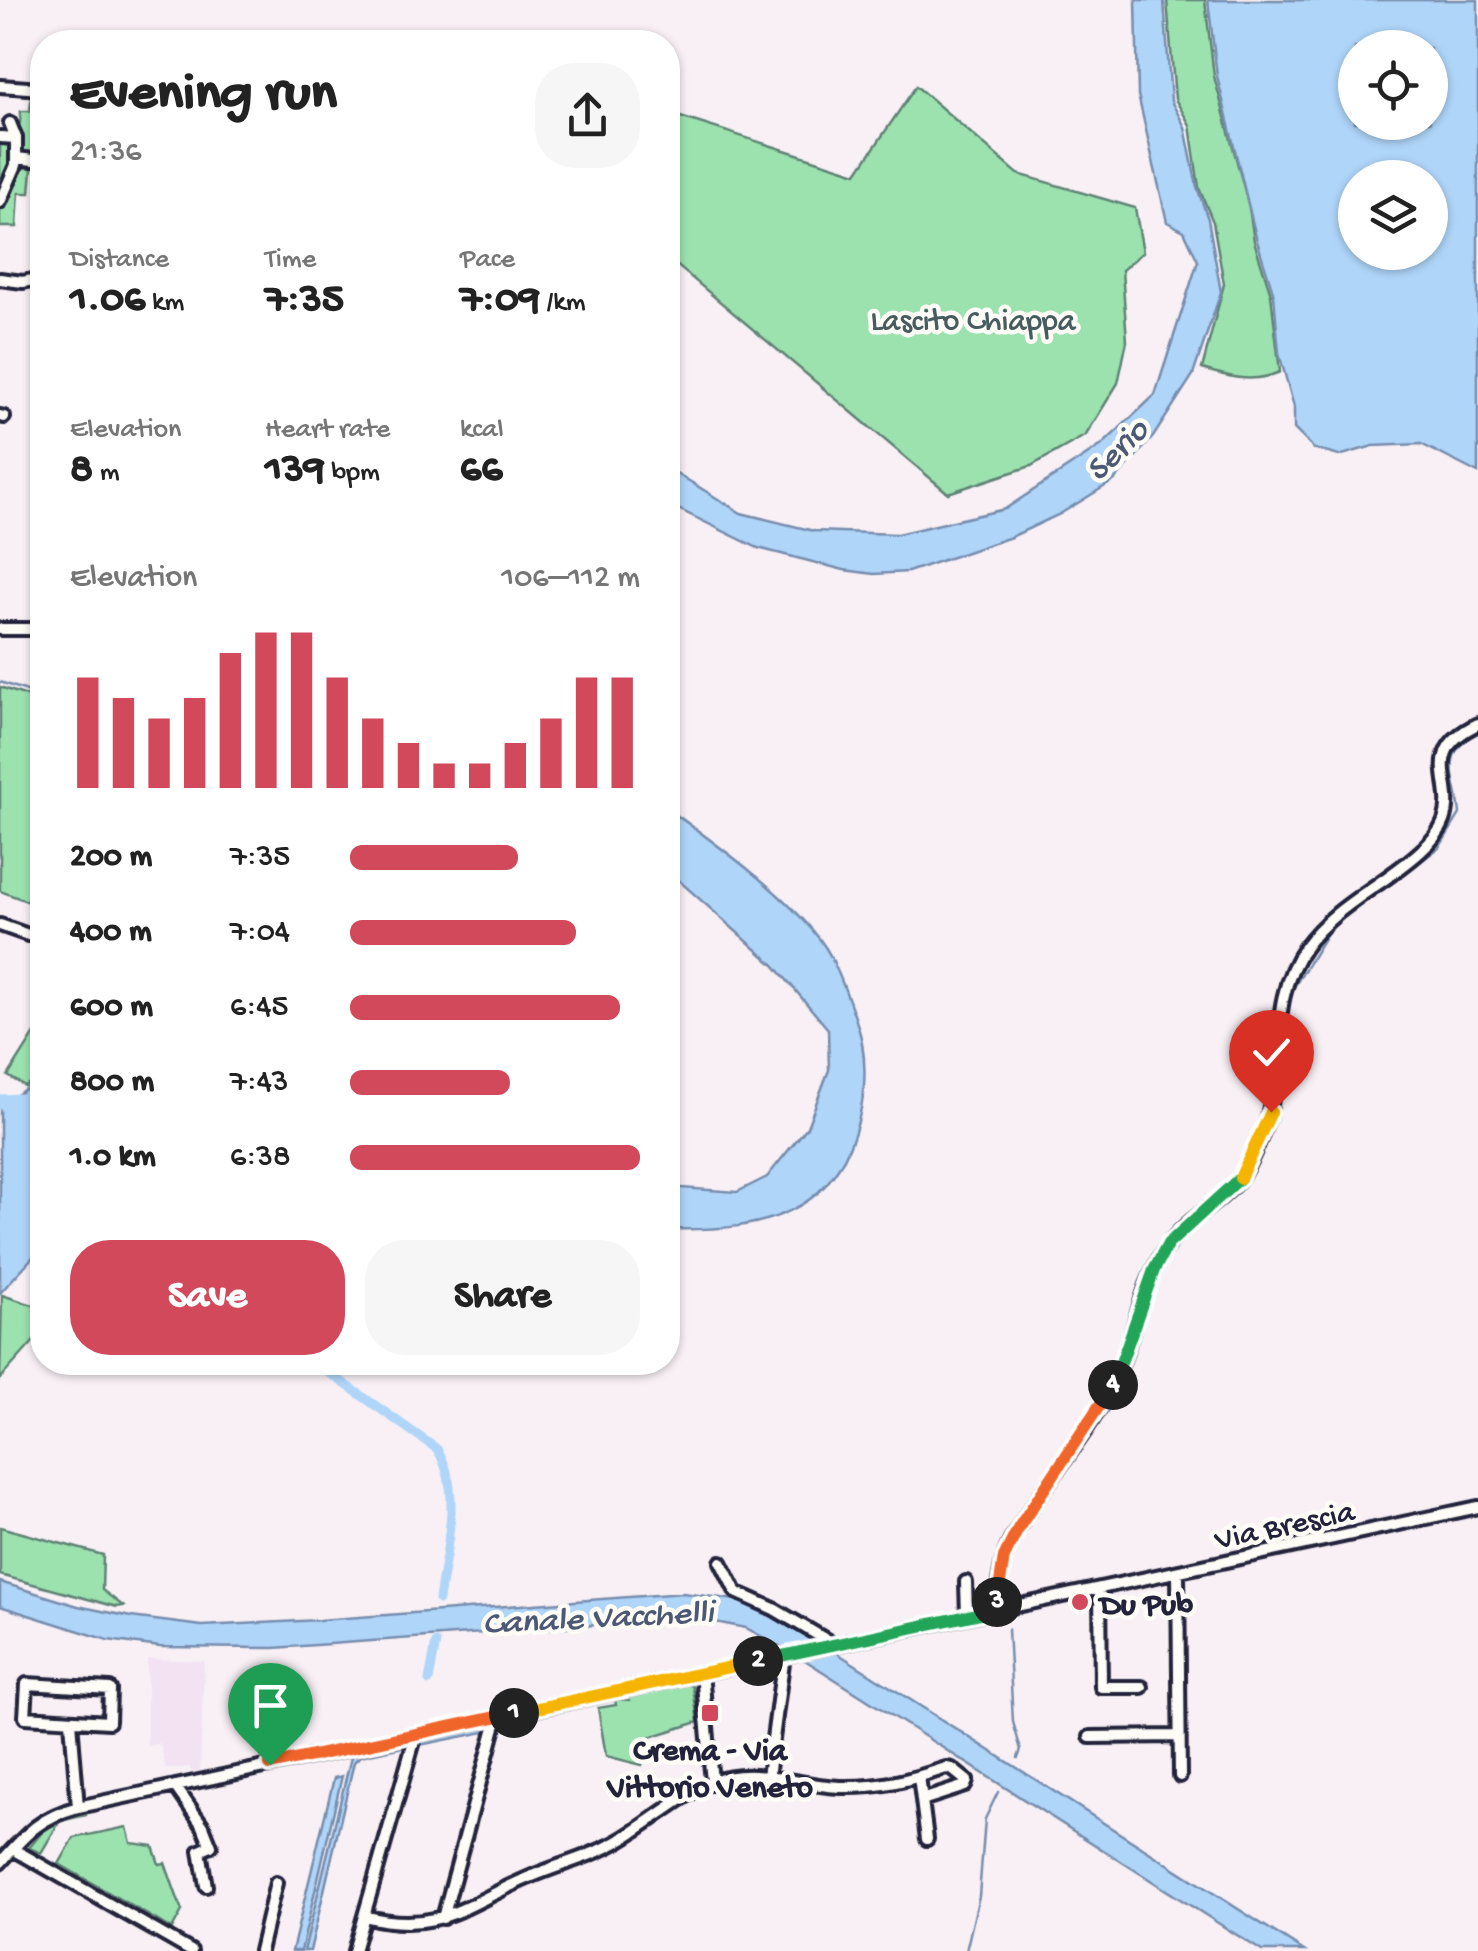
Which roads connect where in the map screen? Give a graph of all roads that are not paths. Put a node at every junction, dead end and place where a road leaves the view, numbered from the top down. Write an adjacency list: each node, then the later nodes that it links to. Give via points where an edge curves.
1 (0, 86): 2 (street)
2 (30, 87)
3 (10, 123): 5 (street)
4 (0, 137): 5 (street)
5 (16, 138): 6 (street)
6 (17, 158): 7 (street); 8 (street)
7 (30, 160)
8 (0, 202)
9 (0, 279): 10 (street)
10 (30, 281)
11 (0, 629): 12 (street)
12 (30, 629)
13 (1478, 724): 21 (street, via 1449,746 1443,768 1446,818 1436,835 1325,923 1303,949 1288,978 1275,1087 1261,1137 1238,1182 1168,1244 1115,1380 1004,1557)
14 (0, 925): 15 (street)
15 (28, 935)
16 (1478, 1507): 18 (street, Via Brescia)
17 (720, 1562): 23 (street, via 736,1592)
18 (1178, 1572): 20 (street, Via Brescia); 30 (street)
19 (966, 1582): 22 (street)
20 (1100, 1588): 21 (street, Via Brescia); 26 (street, via 1101,1687)
21 (995, 1610): 22 (street, Via Brescia)
22 (967, 1616): 23 (street, Via Brescia)
23 (830, 1645): 24 (street, Via Brescia)
24 (787, 1654): 25 (street, Via Brescia); 32 (street)
25 (702, 1673): 27 (street, Via Brescia); 35 (street)
26 (1142, 1687)
27 (498, 1716): 29 (street, Via Brescia); 45 (street)
28 (71, 1721): 28 (street, via 108,1722 110,1689 27,1684 26,1717); 38 (street)
29 (416, 1734): 36 (street, Via Brescia); 44 (street)
30 (1180, 1736): 31 (street); 33 (street)
31 (1090, 1737)
32 (768, 1776): 34 (street, via 838,1788); 35 (street)
33 (1180, 1776)
34 (919, 1777): 37 (street); 37 (street, via 952,1768 967,1780 966,1786)
35 (712, 1782): 45 (street, via 618,1842)
36 (175, 1786): 38 (street, Via Brescia); 43 (street, via 211,1846 200,1851)
37 (922, 1800): 39 (street)
38 (78, 1807): 40 (street, Via Brescia, via 44,1818)
39 (927, 1839)
40 (13, 1848): 41 (street, Via Brescia); 46 (street)
41 (0, 1863)
42 (276, 1884): 47 (street)
43 (206, 1886)
44 (364, 1916): 45 (street, via 401,1922); 48 (street)
45 (443, 1918)
46 (191, 1951)
47 (260, 1951)
48 (354, 1951)

